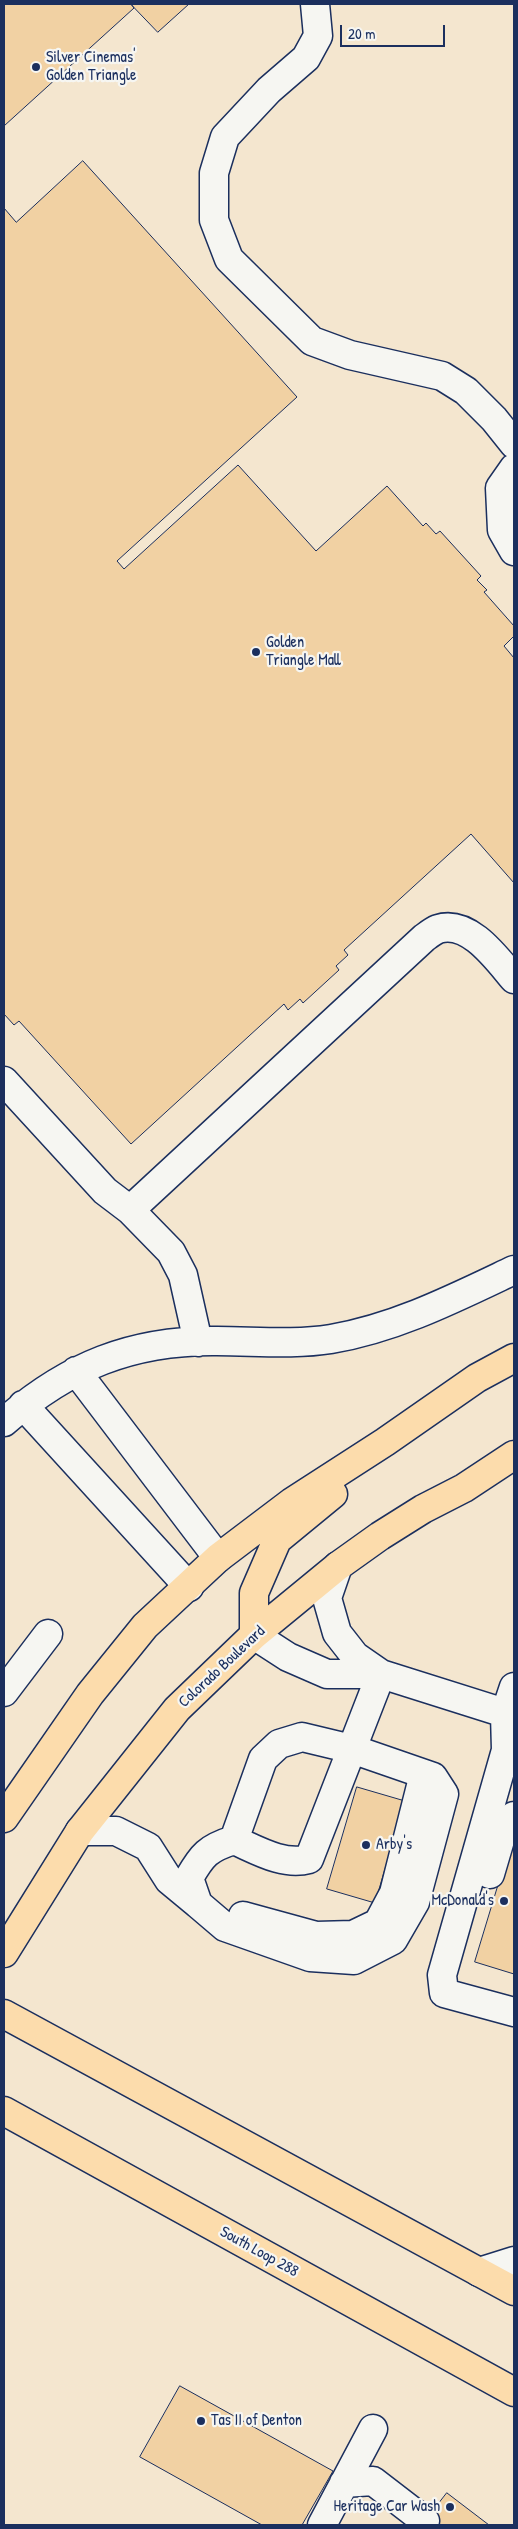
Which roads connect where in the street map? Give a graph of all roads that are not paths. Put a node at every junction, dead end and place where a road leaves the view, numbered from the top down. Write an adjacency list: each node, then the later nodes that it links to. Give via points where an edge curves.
1 (315, 4): 2 (lane, via 318,36 306,58 269,90 225,137 214,173 214,220 229,259 312,341 350,355 442,376 466,390)
2 (514, 444)
3 (514, 468): 4 (lane, via 500,488 502,530)
4 (514, 551)
5 (514, 979): 7 (lane, via 471,935 453,929 438,929 424,938)
6 (4, 1081): 7 (lane, via 106,1191)
7 (130, 1210): 9 (lane, via 171,1252 183,1275)
8 (514, 1270): 9 (lane, via 436,1307 374,1330 330,1339)
9 (198, 1342): 11 (lane, via 154,1345 104,1358)
10 (514, 1358): 12 (main road)
11 (76, 1371): 13 (lane); 15 (lane)
12 (476, 1378): 15 (main road, via 292,1502); 19 (main road, via 452,1412 321,1503 277,1540 254,1593)
13 (13, 1414): 17 (lane)
14 (514, 1455): 16 (main road, Colorado Boulevard, via 464,1488 394,1527)
15 (218, 1558): 17 (main road)
16 (338, 1566): 19 (main road, Colorado Boulevard); 20 (lane, via 327,1598 338,1633 355,1656)
17 (189, 1587): 26 (main road, via 145,1626 90,1694)
18 (48, 1634): 22 (lane)
19 (254, 1635): 20 (lane, via 288,1657 327,1674); 27 (main road, Colorado Boulevard, via 177,1709)
20 (381, 1674): 23 (lane); 24 (lane)
21 (514, 1687): 23 (lane)
22 (4, 1692)
23 (510, 1715): 31 (lane, via 506,1750 442,1975 444,1994)
24 (352, 1749): 28 (lane, via 302,1737 279,1744 263,1759); 28 (lane, via 309,1859 296,1862 280,1858); 29 (lane, via 433,1777 444,1794 415,1902 393,1940 354,1960 310,1958 225,1927)
25 (514, 1816): 31 (lane, via 500,1840)
26 (4, 1818)
27 (80, 1831): 29 (lane, via 116,1831 148,1847 169,1880); 30 (main road, Colorado Boulevard)
28 (234, 1840): 29 (lane, via 214,1846 199,1860 189,1878)
29 (198, 1904)
30 (4, 1954)
31 (454, 1996): 32 (lane)
32 (514, 2012)
33 (4, 2014): 36 (main road)
34 (4, 2112): 38 (main road, South Loop 288)
35 (514, 2261): 36 (lane)
36 (479, 2272): 37 (main road)
37 (514, 2291)
38 (514, 2392)
39 (373, 2429): 40 (lane)
40 (344, 2483): 41 (lane, via 373,2481); 42 (lane)
41 (425, 2521)
42 (322, 2525)

